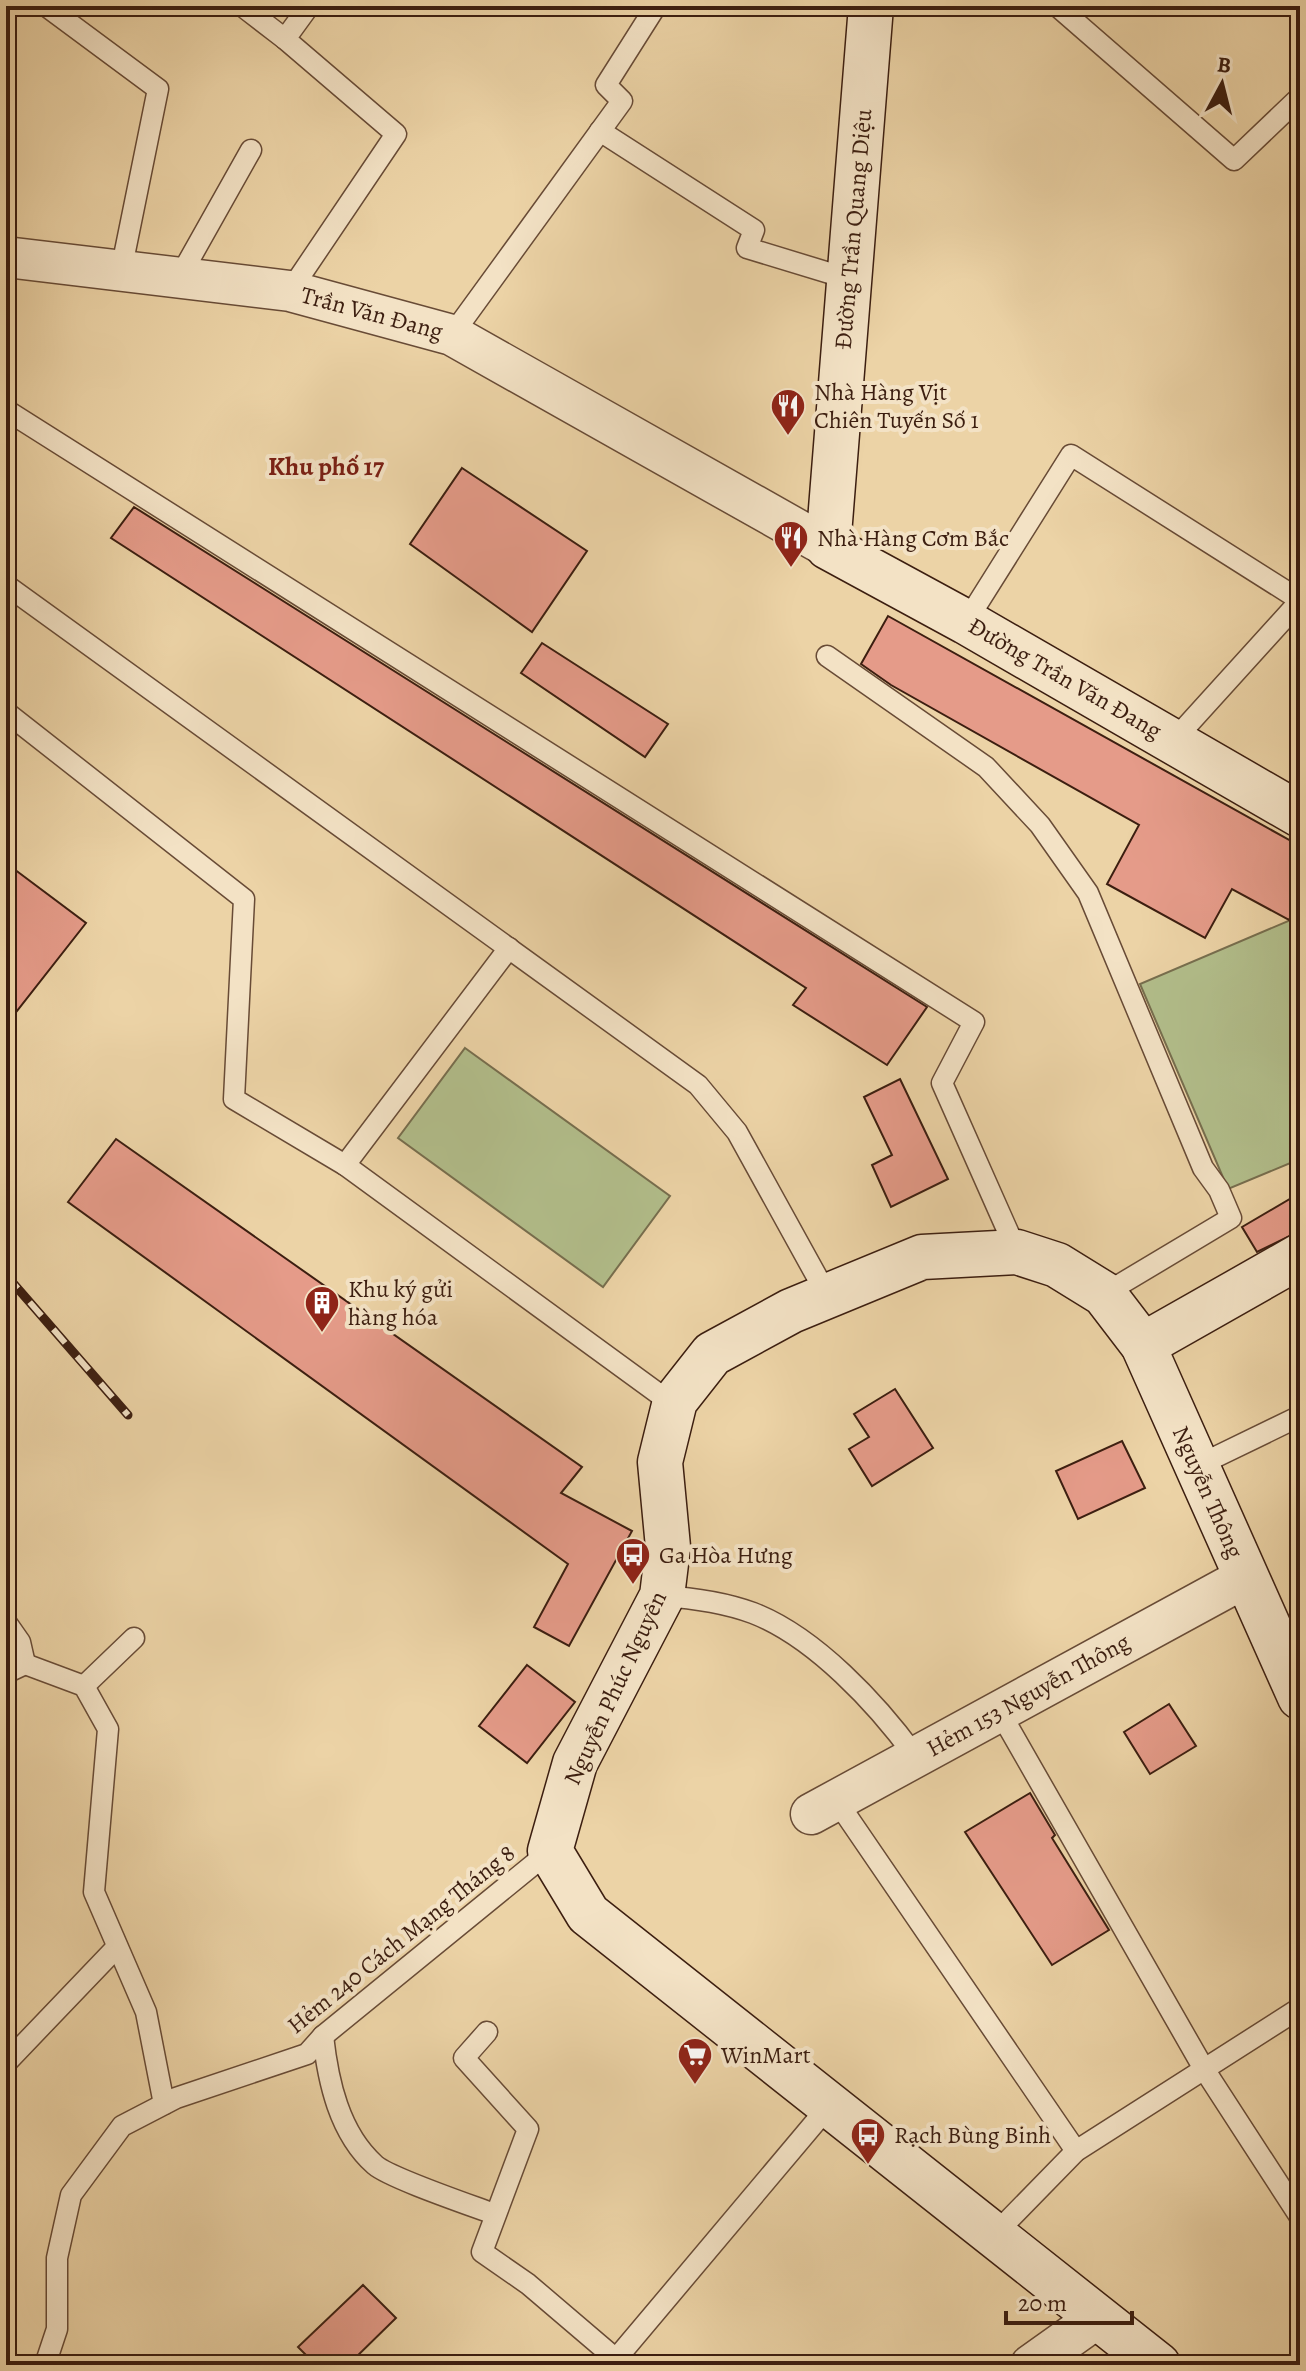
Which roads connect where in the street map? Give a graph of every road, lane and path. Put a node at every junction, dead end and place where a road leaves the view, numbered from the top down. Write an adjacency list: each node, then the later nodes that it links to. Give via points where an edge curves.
1 (46, 6): 12 (lane, via 158,89)
2 (309, 6): 7 (lane)
3 (656, 6): 9 (lane, via 606,85 622,101)
4 (871, 6): 14 (street, Đường Trần Quang Diệu)
5 (1057, 6): 8 (lane, via 1234,160)
6 (246, 9): 7 (lane)
7 (285, 39): 15 (lane, via 396,134)
8 (1300, 97)
9 (600, 131): 14 (lane, via 754,230 747,248); 16 (lane)
10 (251, 150): 13 (lane)
11 (6, 257): 12 (street, Trần Văn Ðang)
12 (121, 271): 13 (street, Trần Văn Ðang)
13 (179, 278): 15 (street, Trần Văn Ðang)
14 (849, 279): 18 (street, Đường Trần Quang Diệu)
15 (290, 291): 16 (street, Trần Văn Ðang)
16 (452, 335): 18 (street, Trần Văn Ðang)
17 (6, 410): 28 (lane, via 974,1022 942,1083)
18 (828, 547): 21 (street, Đường Trần Văn Đang)
19 (6, 585): 26 (lane)
20 (1300, 600): 21 (lane, via 1071,455); 24 (lane)
21 (966, 622): 24 (street, Đường Trần Văn Đang)
22 (827, 656): 30 (lane, via 986,767 1040,825 1088,893 1203,1168 1225,1204 1231,1218)
23 (6, 712): 27 (lane, via 244,899 234,1099)
24 (1174, 740): 25 (street, Đường Trần Văn Đang)
25 (1300, 815)
26 (509, 948): 27 (lane); 31 (lane, via 698,1085 737,1132)
27 (345, 1165): 33 (lane)
28 (1017, 1252): 30 (street, Nguyễn Phúc Nguyên, via 1057,1265); 31 (street, Nguyễn Phúc Nguyên, via 922,1257)
29 (1300, 1256): 32 (street)
30 (1104, 1294): 32 (street, Nguyễn Thông)
31 (827, 1295): 33 (street, Nguyễn Phúc Nguyên, via 712,1354)
32 (1143, 1345): 35 (street, Nguyễn Thông)
33 (674, 1405): 37 (street, Nguyễn Phúc Nguyên, via 660,1462 668,1547)
34 (1300, 1416): 35 (lane)
35 (1197, 1466): 36 (street, Nguyễn Thông)
36 (1246, 1577): 43 (street, Nguyễn Thông); 44 (street, Hẻm 153 Nguyễn Thông)
37 (662, 1596): 45 (lane, via 728,1604 782,1628 885,1715); 47 (street, Nguyễn Phúc Nguyên, via 575,1763)
38 (6, 1622): 40 (lane, via 20,1642)
39 (134, 1638): 42 (lane)
40 (25, 1664): 41 (lane); 42 (lane)
41 (6, 1673)
42 (84, 1686): 48 (lane, via 108,1729 94,1892)
43 (1300, 1697)
44 (998, 1709): 45 (street, Hẻm 153 Nguyễn Thông); 53 (lane)
45 (915, 1756): 46 (street, Hẻm 153 Nguyễn Thông)
46 (824, 1807): 56 (lane)
47 (550, 1851): 51 (lane, Hẻm 240 Cách Mạng Tháng 8); 55 (street, via 588,1914)
48 (117, 1947): 52 (lane); 54 (lane, via 146,2012)
49 (1300, 2008): 53 (lane)
50 (487, 2032): 57 (lane, via 464,2058 528,2129)
51 (323, 2036): 54 (lane, Hẻm 240 Cách Mạng Tháng 8, via 307,2054); 57 (lane, via 333,2093 348,2129 376,2166)
52 (6, 2063)
53 (1204, 2069): 56 (lane); 58 (lane)
54 (164, 2104): 62 (lane, Hẻm 240 Cách Mạng Tháng 8, via 122,2126 71,2195 57,2258 57,2329)
55 (828, 2107): 59 (street); 61 (lane)
56 (1076, 2151): 59 (lane)
57 (494, 2214): 61 (lane, via 482,2252 528,2284)
58 (1300, 2217)
59 (993, 2236): 60 (street)
60 (1097, 2318): 63 (street); 64 (street)
61 (613, 2362)
62 (45, 2365)
63 (1031, 2365)
64 (1158, 2365)

